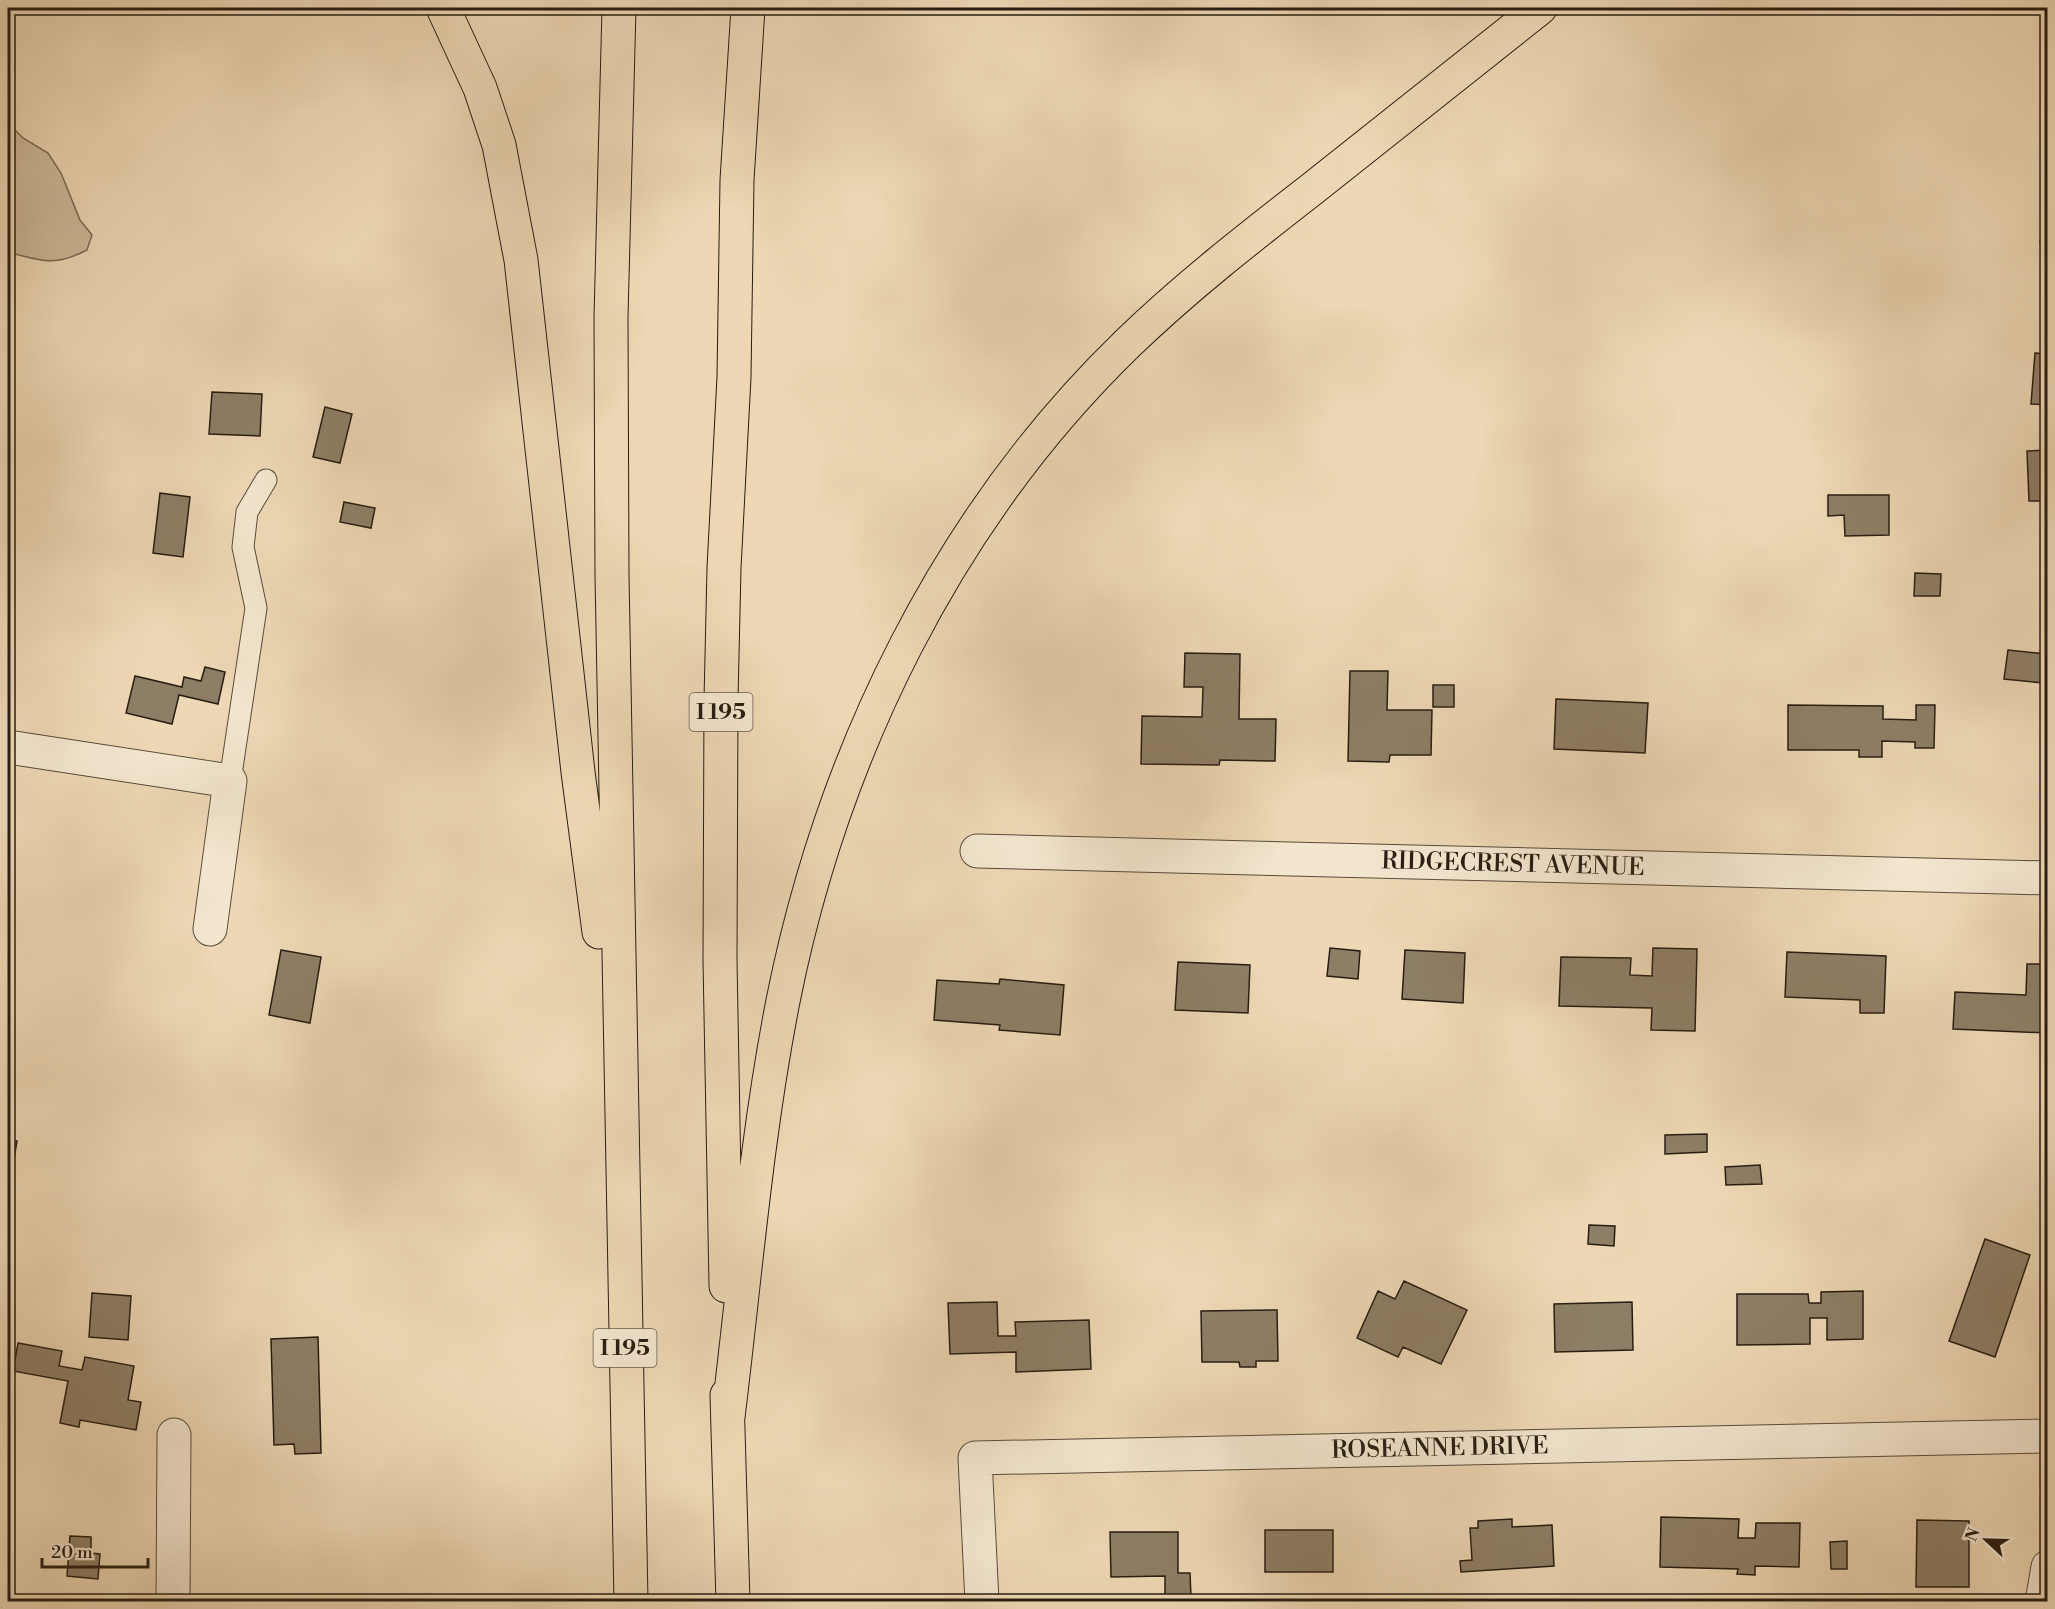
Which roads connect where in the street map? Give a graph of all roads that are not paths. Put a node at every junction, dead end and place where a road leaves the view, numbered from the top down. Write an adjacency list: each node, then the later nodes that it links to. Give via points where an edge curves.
1 (443, 8): 11 (highway, via 480,88 500,145 521,260 580,784)
2 (619, 8): 11 (highway, I 195, via 611,458)
3 (748, 8): 12 (highway, I 195, via 737,180 722,678 720,960)
4 (1540, 8): 12 (highway, via 1180,295 1127,344 1026,457 975,526 929,602 889,676 856,753 827,832 804,914 766,1103)
5 (266, 480): 7 (lane, via 247,512 244,535 256,608)
6 (8, 747): 7 (street)
7 (230, 781): 10 (street)
8 (977, 851): 9 (street, RIDGECREST AVENUE)
9 (2048, 878)
10 (210, 929)
11 (620, 1095): 17 (highway, I 195)
12 (728, 1417): 18 (highway, I 195)
13 (174, 1435): 16 (street)
14 (2048, 1436): 19 (street, ROSEANNE DRIVE, via 975,1458)
15 (2048, 1567): 20 (street)
16 (173, 1602)
17 (631, 1602)
18 (733, 1602)
19 (982, 1602)
20 (2042, 1602)

